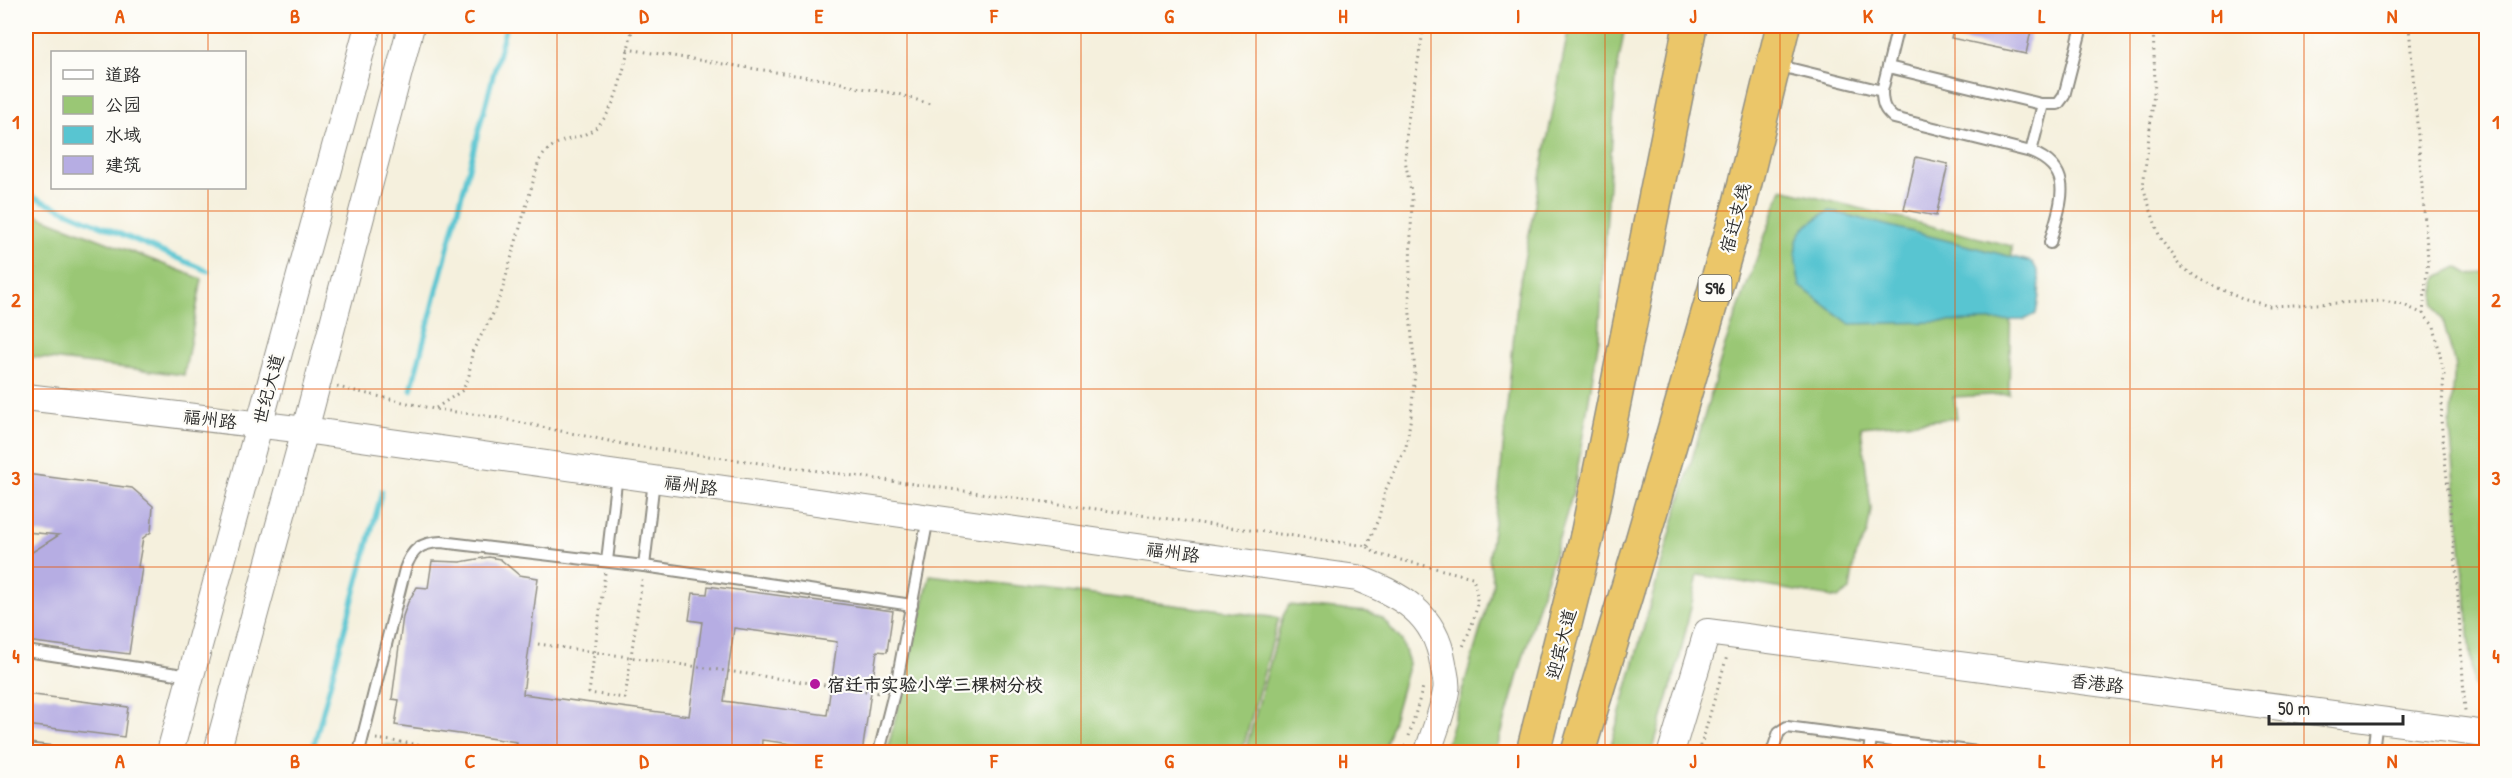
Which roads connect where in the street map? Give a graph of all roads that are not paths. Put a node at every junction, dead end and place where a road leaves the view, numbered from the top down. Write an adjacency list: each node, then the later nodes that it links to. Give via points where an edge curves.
1 (368, 26): 14 (street, 世纪大道)
2 (411, 26): 15 (street)
3 (1690, 26): 34 (highway, 迎宾大道, via 1587,536)
4 (1783, 26): 7 (highway, 宿迁支线 / S96)
5 (1898, 26): 8 (lane)
6 (2082, 26): 10 (lane, via 2064,96 2058,104)
7 (1774, 64): 9 (lane); 35 (highway, 宿迁支线 / S96, via 1740,202)
8 (1888, 67): 9 (lane); 10 (lane)
9 (1882, 91): 11 (lane, via 1882,103 1894,118)
10 (2043, 104): 11 (lane)
11 (2031, 152): 12 (lane, via 2051,163 2063,187)
12 (2050, 243)
13 (26, 397): 14 (street, 福州路)
14 (258, 424): 15 (street, 福州路); 23 (street, 世纪大道)
15 (305, 430): 16 (street, 福州路); 30 (street)
16 (617, 474): 17 (street, 福州路); 19 (lane)
17 (654, 480): 18 (street, 福州路); 20 (lane)
18 (928, 518): 21 (lane); 33 (street, 福州路, via 1357,578 1393,592 1417,610 1438,640)
19 (607, 561): 20 (lane); 31 (lane, via 441,542 415,548 405,569)
20 (644, 566): 21 (lane)
21 (912, 604): 32 (lane)
22 (26, 651): 23 (lane)
23 (190, 676): 29 (street, 世纪大道)
24 (2377, 719): 25 (street, 香港路); 36 (street, 香港路, via 1707,632); 40 (lane)
25 (2476, 732)
26 (1871, 738): 37 (lane, via 1787,727 1779,732); 38 (lane); 39 (lane)
27 (26, 749): 28 (lane)
28 (52, 753)
29 (170, 753)
30 (217, 753)
31 (359, 753)
32 (879, 753)
33 (1428, 753)
34 (1533, 753)
35 (1580, 753)
36 (1671, 753)
37 (1772, 753)
38 (1869, 753)
39 (1977, 753)
40 (2373, 753)

